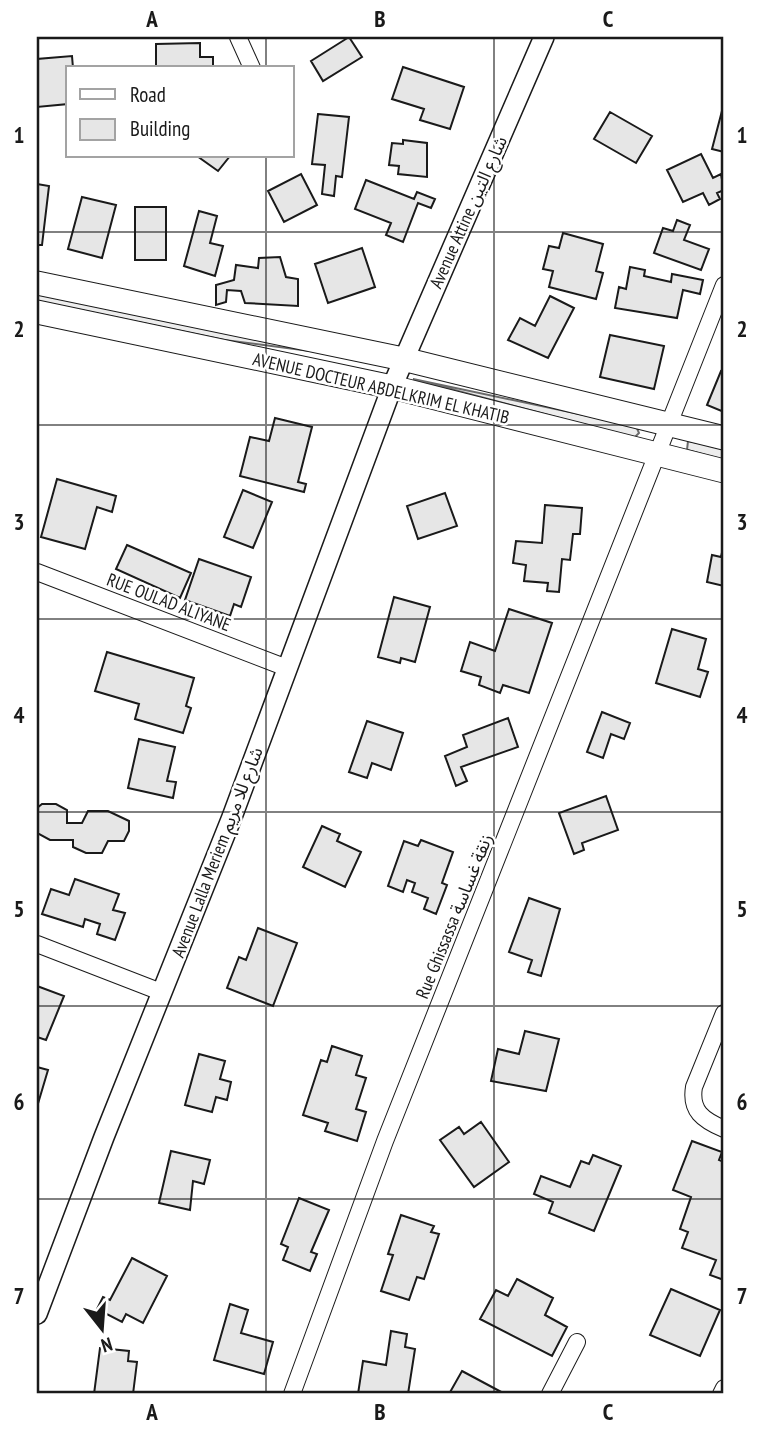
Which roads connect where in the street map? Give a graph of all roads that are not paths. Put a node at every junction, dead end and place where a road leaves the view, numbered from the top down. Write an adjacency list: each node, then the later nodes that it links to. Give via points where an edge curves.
1 (238, 37): 3 (street)
2 (544, 37): 7 (street, Avenue Attine شارع التين)
3 (251, 66)
4 (37, 283): 7 (main road, AVENUE DOCTEUR ABDELKRIM EL KHATIB)
5 (724, 285): 9 (street, Rue Ghissassa زنقة غساسة)
6 (37, 312): 8 (main road, AVENUE DOCTEUR ABDELKRIM EL KHATIB)
7 (403, 359): 8 (street, Avenue Attine شارع التين); 9 (main road, AVENUE DOCTEUR ABDELKRIM EL KHATIB)
8 (392, 387): 11 (main road, AVENUE DOCTEUR ABDELKRIM EL KHATIB); 14 (street, Avenue Lalla Meriem شارع للا مريم)
9 (668, 424): 10 (main road, AVENUE DOCTEUR ABDELKRIM EL KHATIB); 11 (street, Rue Ghissassa زنقة غساسة)
10 (724, 438)
11 (656, 454): 12 (main road, AVENUE DOCTEUR ABDELKRIM EL KHATIB); 22 (street, Rue Ghissassa زنقة غساسة, via 385,1141)
12 (724, 471)
13 (37, 572): 14 (street, RUE OULAD ALIYANE)
14 (288, 668): 16 (street, Avenue Lalla Meriem شارع للا مريم)
15 (37, 944): 16 (street)
16 (161, 992): 19 (street, Avenue Lalla Meriem شارع للا مريم)
17 (724, 1013): 18 (street, via 692,1098 694,1109)
18 (724, 1129)
19 (37, 1314)
20 (577, 1342): 23 (street)
21 (724, 1388): 24 (street)
22 (292, 1394)
23 (550, 1394)
24 (722, 1394)

